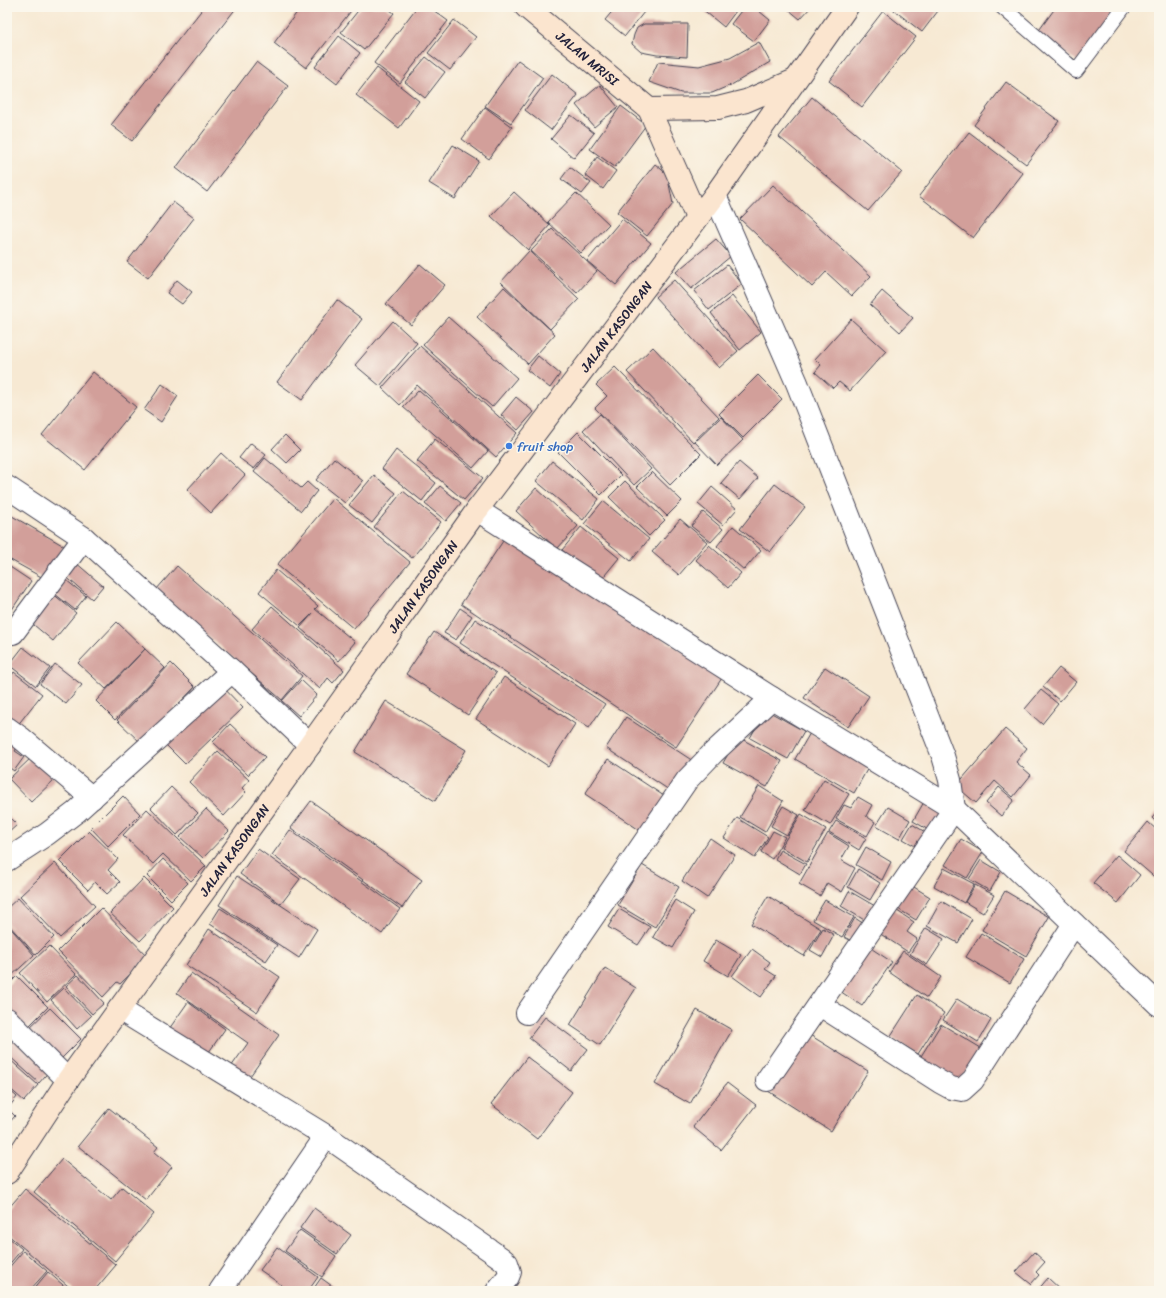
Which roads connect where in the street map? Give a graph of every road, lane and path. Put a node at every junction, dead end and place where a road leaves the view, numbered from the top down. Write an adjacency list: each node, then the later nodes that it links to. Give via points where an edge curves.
1 (526, 7): 6 (main road, JALAN MRISI)
2 (847, 7): 5 (main road, JALAN KASONGAN)
3 (1002, 7): 4 (lane, via 1076,72)
4 (1124, 7)
5 (795, 80): 6 (main road, via 746,102 718,108); 7 (main road, JALAN KASONGAN)
6 (649, 109): 8 (main road)
7 (715, 196): 8 (main road, JALAN KASONGAN); 18 (street, via 797,383 940,748 950,780)
8 (697, 218): 10 (main road, JALAN KASONGAN)
9 (7, 486): 11 (street)
10 (477, 510): 14 (street); 16 (main road, JALAN KASONGAN)
11 (84, 538): 12 (street); 13 (street)
12 (9, 635)
13 (232, 671): 16 (street); 17 (street)
14 (772, 698): 18 (street); 24 (street, via 687,780)
15 (7, 728): 17 (street)
16 (310, 745): 23 (main road, JALAN KASONGAN)
17 (92, 798): 19 (street, via 47,834)
18 (954, 809): 20 (street); 21 (street)
19 (7, 860)
20 (1074, 924): 21 (street, via 972,1080 962,1090 951,1088 934,1079); 22 (street)
21 (820, 1005): 27 (street)
22 (1159, 1005)
23 (119, 1009): 26 (main road, JALAN KASONGAN); 28 (street)
24 (527, 1013)
25 (7, 1019): 26 (street)
26 (68, 1080): 29 (main road, JALAN KASONGAN)
27 (767, 1080)
28 (326, 1136): 30 (street); 31 (street, via 507,1263 510,1272)
29 (7, 1173)
30 (220, 1291)
31 (497, 1291)

